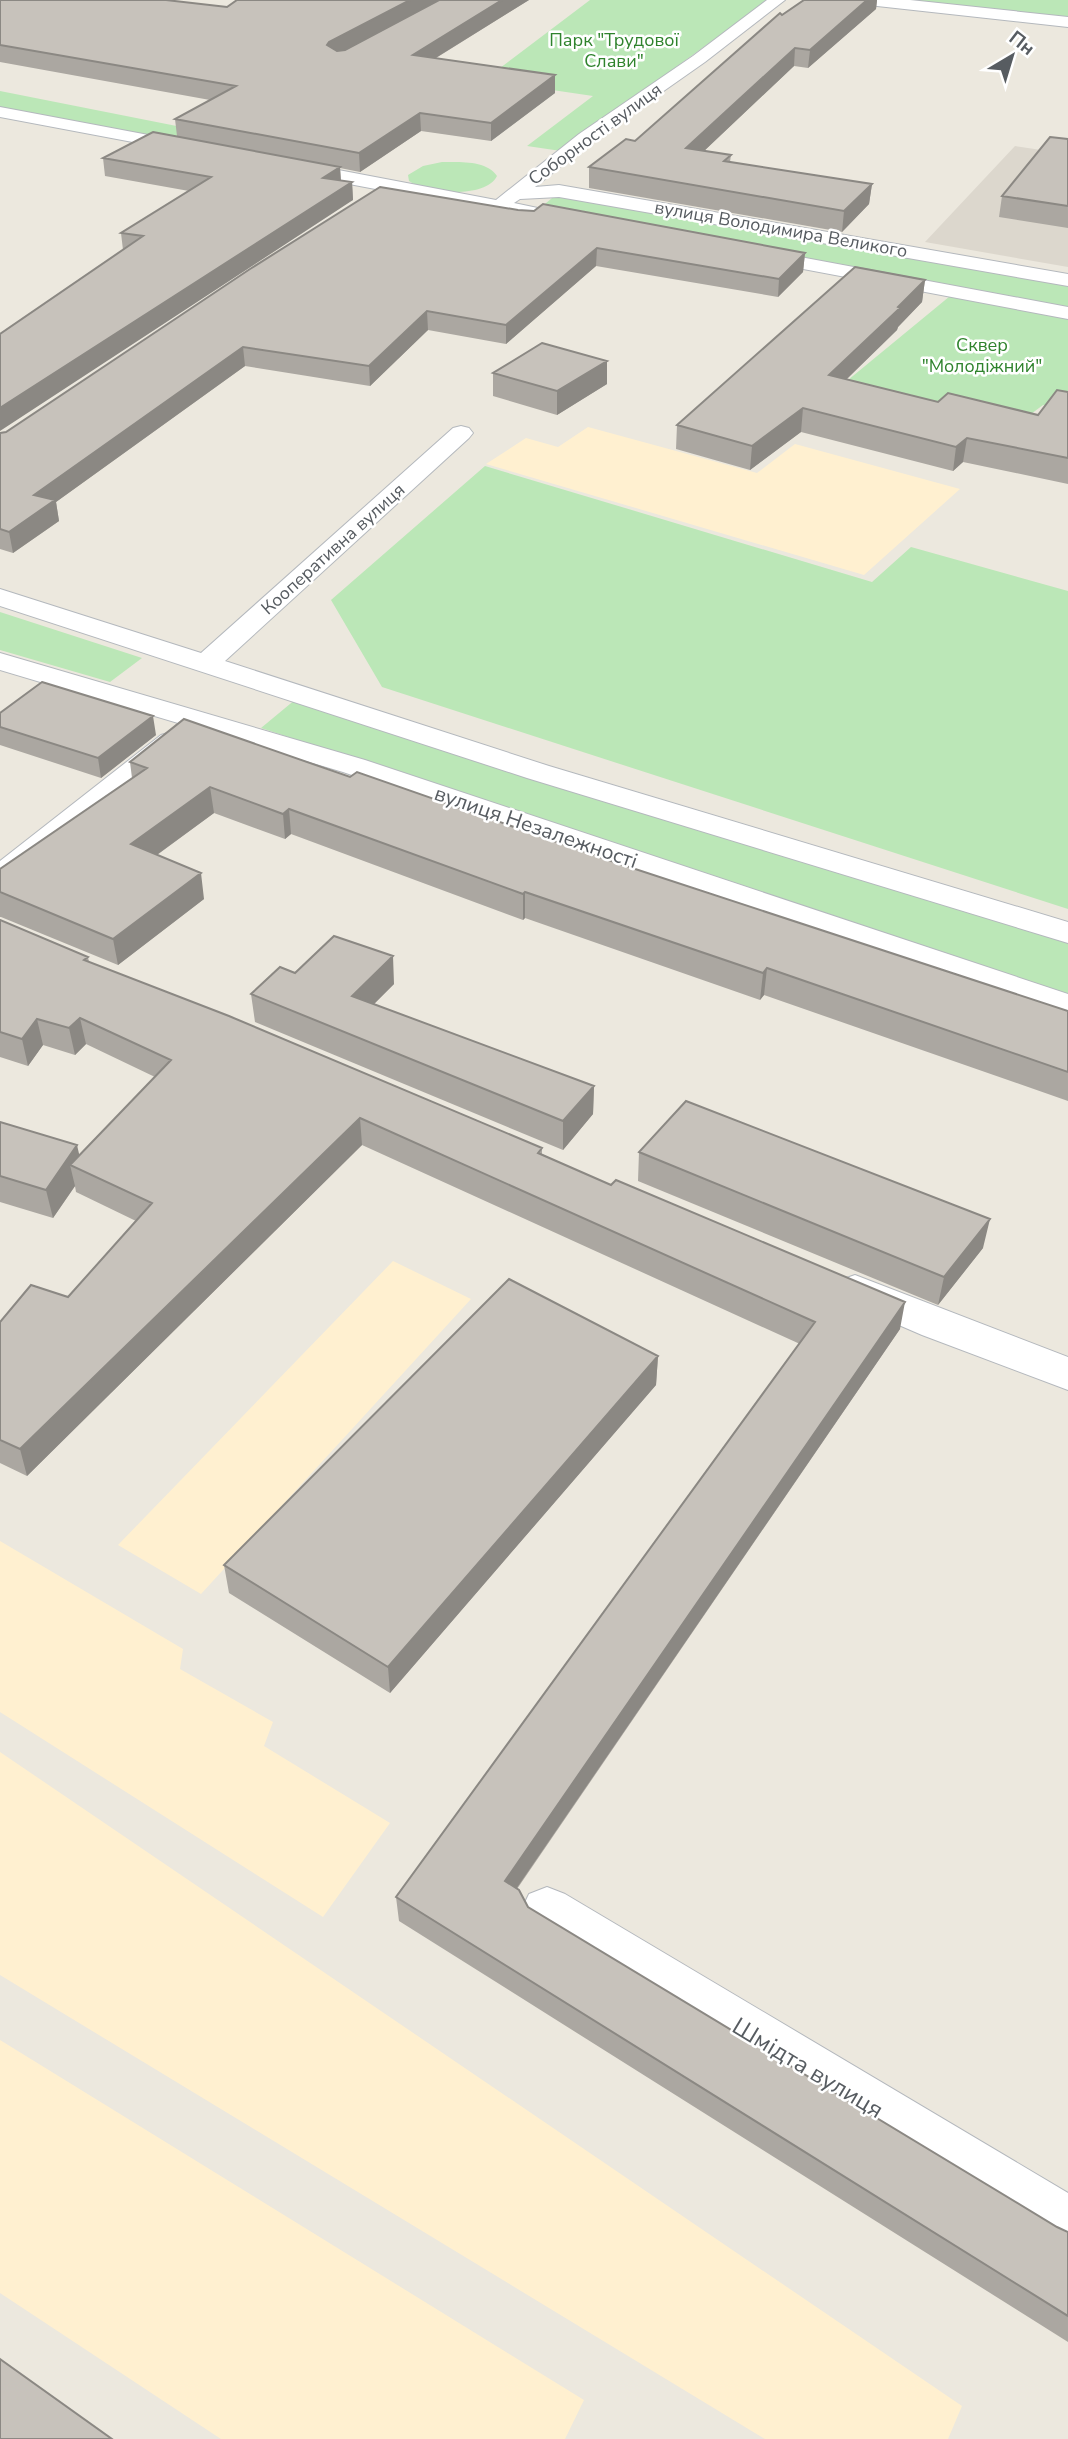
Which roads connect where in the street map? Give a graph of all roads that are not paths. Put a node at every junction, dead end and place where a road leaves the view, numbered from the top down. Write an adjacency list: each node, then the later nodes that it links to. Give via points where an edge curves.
1 (777, 0): 7 (street, Соборності вулиця)
2 (868, 0): 3 (street)
3 (1068, 22)
4 (0, 113): 6 (street)
5 (287, 146): 8 (street, via 290,154 275,163)
6 (214, 152)
7 (515, 194): 8 (street, вулиця Володимира Великого); 11 (street, вулиця Володимира Великого, via 559,191)
8 (496, 206): 9 (street)
9 (564, 219)
10 (728, 249): 12 (street, вулиця Володимира Великого)
11 (1068, 279)
12 (1068, 313)
13 (461, 433): 16 (street, Кооперативна вулиця)
14 (0, 597): 16 (street)
15 (0, 662): 17 (street, вулиця Незалежності)
16 (205, 664): 19 (street, via 538,772)
17 (196, 721): 18 (street); 20 (street, вулиця Незалежності, via 354,766)
18 (0, 877)
19 (1068, 933)
20 (1068, 1006)
21 (821, 1275): 22 (street)
22 (1068, 1374)
23 (547, 1911): 24 (street, Шмідта вулиця)
24 (1068, 2225)

